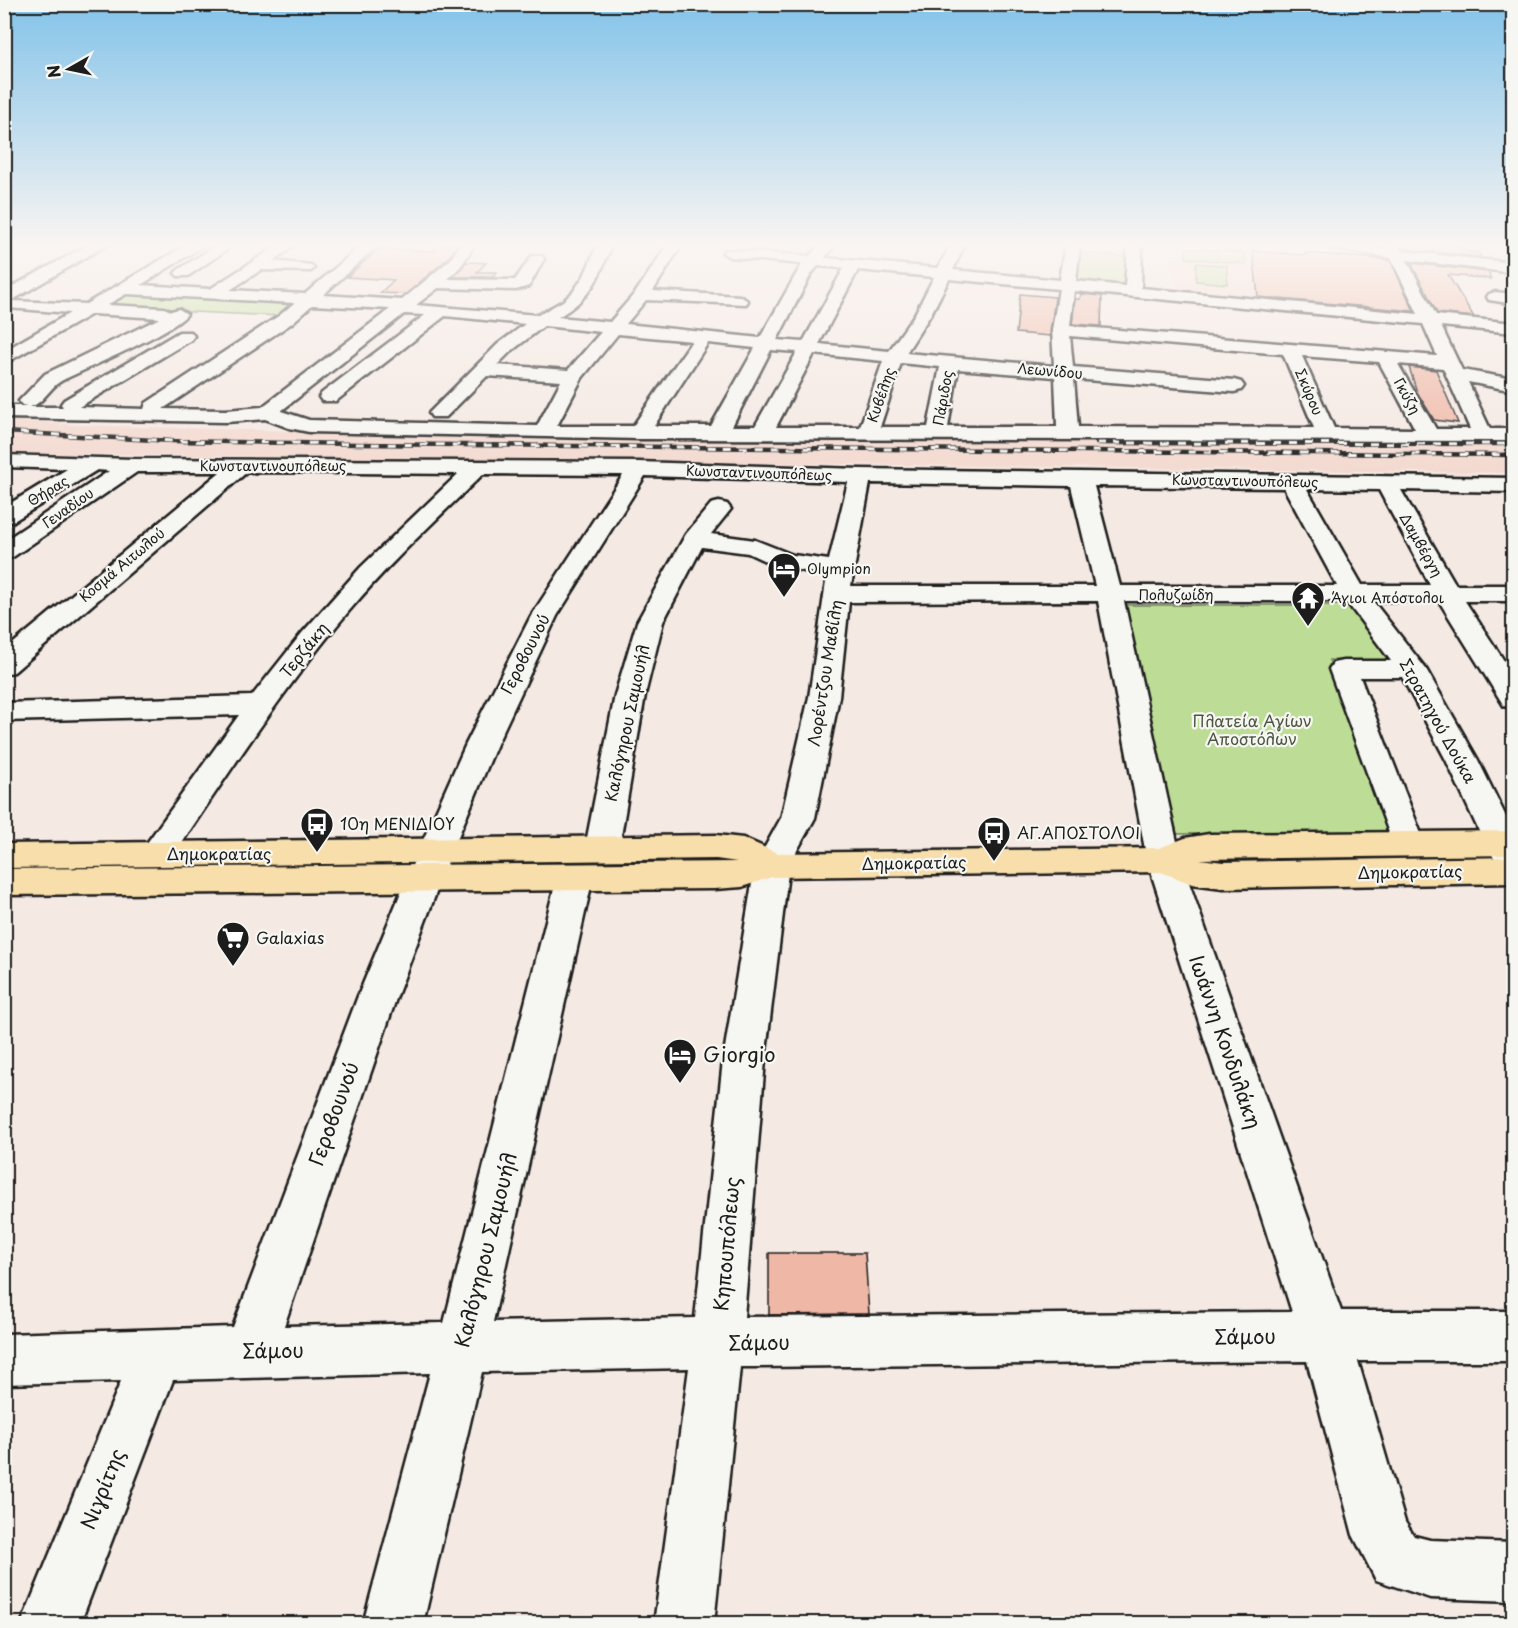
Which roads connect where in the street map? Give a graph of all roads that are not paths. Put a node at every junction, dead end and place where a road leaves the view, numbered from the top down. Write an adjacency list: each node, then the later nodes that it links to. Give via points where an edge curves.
1 (71, 320): 25 (street)
2 (172, 320): 18 (street)
3 (285, 320): 37 (street)
4 (386, 320): 39 (street)
5 (440, 320): 33 (street)
6 (530, 320): 13 (street, Λεωνίδου)
7 (619, 320): 15 (street)
8 (779, 320): 20 (street)
9 (823, 320): 21 (street)
10 (920, 320): 23 (street, Κυβέλης)
11 (1062, 320): 17 (street)
12 (1419, 320): 14 (street)
13 (540, 321): 15 (street, Λεωνίδου); 28 (street)
14 (1429, 321): 16 (street); 27 (street)
15 (612, 328): 19 (street, Λεωνίδου); 30 (street)
16 (1514, 328)
17 (1061, 330): 22 (street); 29 (street)
18 (149, 331): 35 (street, via 52,378); 36 (street, via 185,336)
19 (703, 338): 20 (street, Λεωνίδου); 43 (street)
20 (766, 344): 21 (street, Λεωνίδου); 44 (street)
21 (807, 349): 23 (street, Λεωνίδου); 45 (street)
22 (1290, 350): 24 (street); 49 (street, Σκύρου)
23 (894, 357): 26 (street, Λεωνίδου); 46 (street, Κυβέλης)
24 (1385, 357): 27 (street); 50 (street, Γκύζη)
25 (4, 359)
26 (950, 363): 29 (street, Λεωνίδου); 47 (street, Πάριδος)
27 (1452, 368): 31 (street); 51 (street)
28 (481, 370): 30 (street); 40 (street)
29 (1063, 373): 32 (street, Λεωνίδου); 48 (street)
30 (573, 376): 42 (street)
31 (1514, 385)
32 (1234, 386)
33 (329, 397)
34 (4, 400): 35 (street)
35 (29, 401): 36 (street)
36 (71, 404): 37 (street)
37 (153, 406): 39 (street)
38 (4, 412): 39 (street, via 226,416)
39 (267, 413): 41 (street, via 309,426)
40 (439, 413): 41 (street); 42 (street, via 510,418)
41 (380, 420): 42 (street)
42 (544, 432): 43 (street)
43 (639, 433): 44 (street)
44 (718, 433): 45 (street)
45 (762, 433): 46 (street)
46 (868, 433): 47 (street)
47 (937, 434): 48 (street)
48 (1068, 434): 49 (street)
49 (1327, 435): 50 (street)
50 (1429, 435): 51 (street)
51 (1483, 435): 52 (street)
52 (1514, 435)
53 (4, 461): 54 (street, Κωνσταντινουπόλεως)
54 (92, 464): 55 (street, Κωνσταντινουπόλεως); 65 (street, Θήρας)
55 (132, 465): 56 (street, Κωνσταντινουπόλεως); 67 (street, Γεναδίου)
56 (241, 466): 57 (street, Κωνσταντινουπόλεως); 73 (street, Κοσμά Αιτωλού)
57 (477, 467): 58 (street, Κωνσταντινουπόλεως); 76 (street, Τερζάκη, via 370,572)
58 (638, 469): 59 (street, Κωνσταντινουπόλεως); 84 (street, Γεροβουνού, via 545,613 510,681)
59 (860, 476): 60 (street, Κωνσταντινουπόλεως); 68 (street, Λορέντζου Μαβίλη)
60 (1081, 479): 61 (street, Κωνσταντινουπόλεως); 71 (street, Ιωάννη Κονδυλάκη)
61 (1291, 481): 62 (street, Κωνσταντινουπόλεως); 72 (street, Στρατηγού Δούκα)
62 (1386, 483): 63 (street, Κωνσταντινουπόλεως); 70 (street, Δαμβέργη)
63 (1514, 485)
64 (719, 509): 66 (street, Καλόγηρου Σαμουήλ)
65 (4, 517)
66 (694, 539): 68 (street, Πολυζωίδη, via 755,547); 83 (street, Καλόγηρου Σαμουήλ, via 660,601 643,644)
67 (4, 552)
68 (839, 581): 71 (street, Πολυζωίδη); 85 (street, Λορέντζου Μαβίλη, via 824,697 798,818)
69 (1514, 593): 70 (street, Πολυζωίδη)
70 (1448, 594): 72 (street, Πολυζωίδη); 75 (street, Δαμβέργη)
71 (1110, 595): 72 (street, Πολυζωίδη); 82 (street, Ιωάννη Κονδυλάκη)
72 (1355, 595): 74 (street, Στρατηγού Δούκα)
73 (4, 666)
74 (1412, 669): 78 (street, via 1343,669); 80 (street, Στρατηγού Δούκα)
75 (1514, 700)
76 (260, 705): 77 (street); 79 (street, Τερζάκη)
77 (4, 712)
78 (1408, 844): 80 (main road, Δημοκρατίας); 82 (main road, Δημοκρατίας, via 1209,846 1185,850)
79 (156, 854): 81 (main road, Δημοκρατίας); 84 (main road, Δημοκρατίας)
80 (1511, 855): 82 (main road, Δημοκρατίας, via 1223,875 1192,871)
81 (4, 856)
82 (1164, 860): 85 (main road, Δημοκρατίας); 87 (street, Ιωάννη Κονδυλάκη)
83 (589, 862): 84 (main road, Δημοκρατίας); 85 (main road, Δημοκρατίας, via 715,876 742,874); 90 (street, Καλόγηρου Σαμουήλ)
84 (428, 865): 86 (main road, Δημοκρατίας); 91 (street, Γεροβουνού)
85 (772, 865): 89 (street, Κηπουπόλεως, via 744,1060)
86 (4, 882)
87 (1325, 1336): 88 (street, Σάμου); 89 (street, Σάμου); 94 (street, Ιωάννη Κονδυλάκη, via 1381,1535 1396,1560 1430,1569)
88 (1514, 1336)
89 (717, 1343): 90 (street, Σάμου); 97 (street, Κηπουπόλεως)
90 (462, 1349): 91 (street, Σάμου); 96 (street, Καλόγηρου Σαμουήλ)
91 (250, 1351): 92 (street, Σάμου)
92 (157, 1355): 93 (street, Σάμου); 95 (street, Νιγρίτης)
93 (4, 1359)
94 (1514, 1572)
95 (50, 1623)
96 (393, 1623)
97 (684, 1623)

